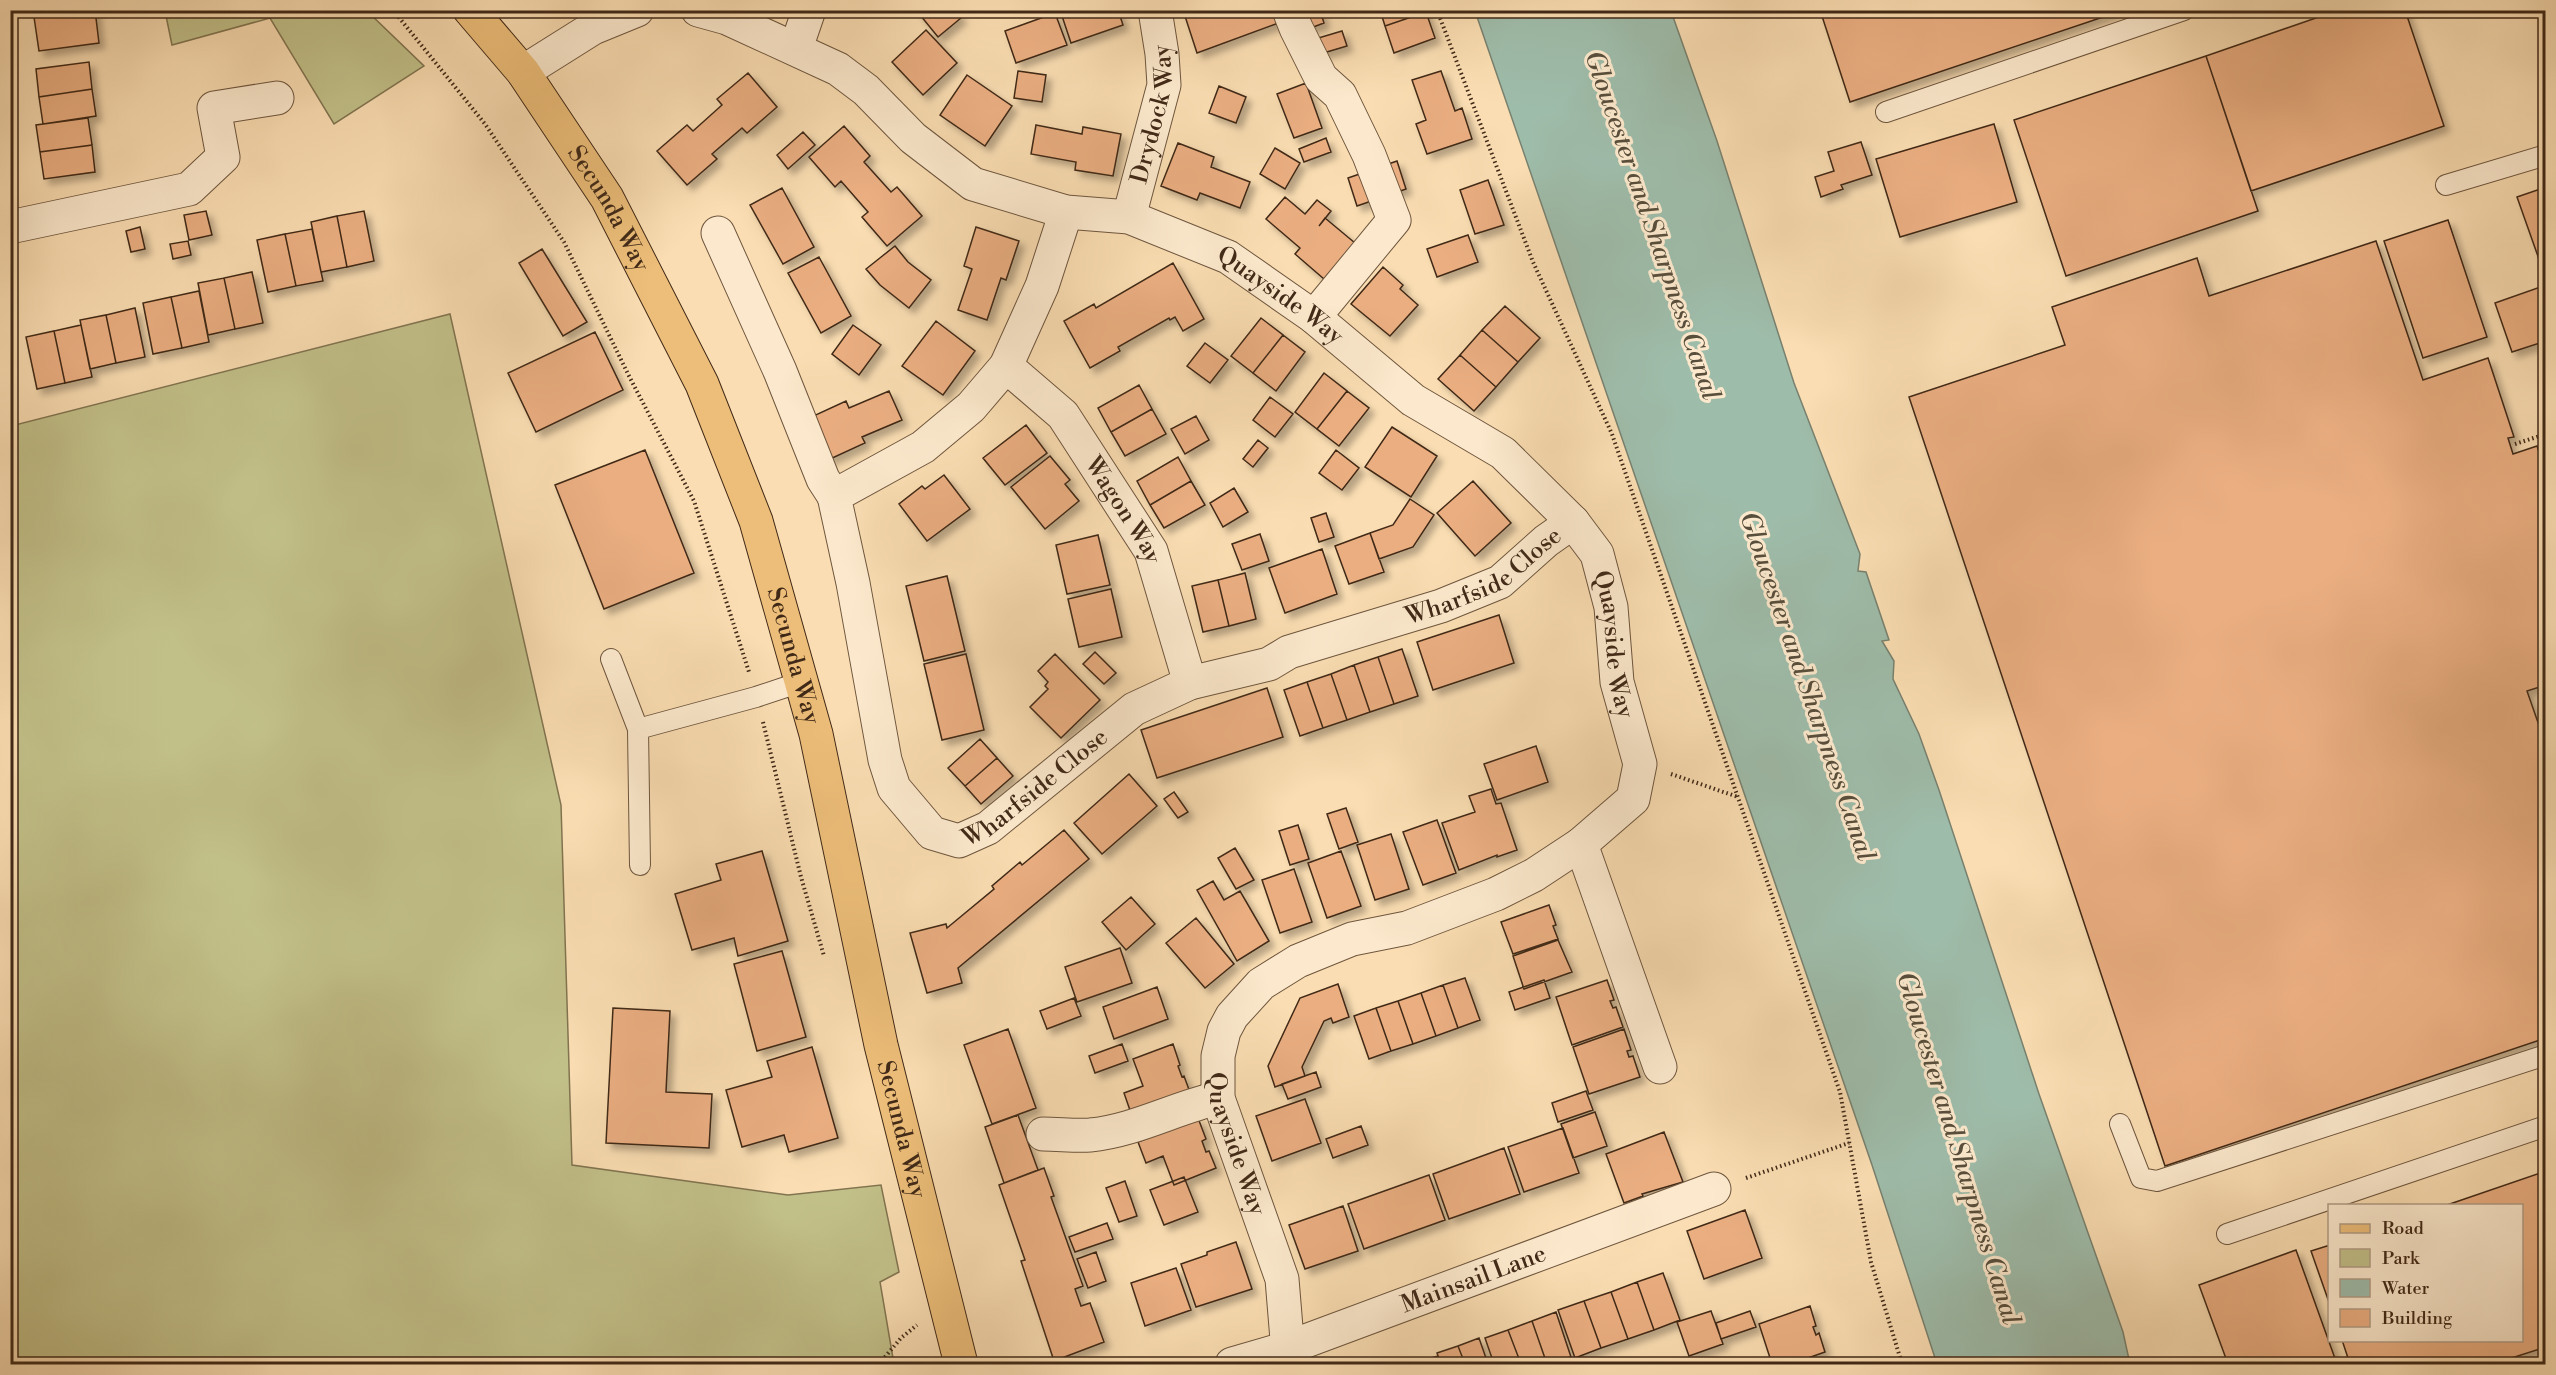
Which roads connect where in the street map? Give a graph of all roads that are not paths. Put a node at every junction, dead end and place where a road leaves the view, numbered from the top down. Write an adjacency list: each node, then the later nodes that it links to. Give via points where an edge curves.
1 (470, 10): 9 (main road, Secunda Way)
2 (637, 10): 9 (street, via 593,28)
3 (698, 10): 8 (street, Quayside Way, via 727,18)
4 (809, 10): 8 (street)
5 (1155, 10): 15 (street, Drydock Way, via 1164,85)
6 (1290, 10): 18 (street, via 1321,78 1340,95 1394,220)
7 (2184, 10): 11 (lane)
8 (796, 48): 14 (street, Quayside Way, via 838,69 866,90 913,138 973,184)
9 (523, 72): 23 (main road, Secunda Way, via 607,198 702,384 756,521)
10 (277, 98): 16 (street, via 214,108 223,157 189,189)
11 (1886, 112)
12 (2546, 154): 13 (lane)
13 (2446, 185)
14 (1066, 212): 15 (street, Quayside Way); 19 (street, via 1042,286)
15 (1129, 217): 18 (street, Quayside Way, via 1228,257)
16 (10, 227)
17 (718, 233): 20 (street, Wharfside Close, via 780,370 823,479)
18 (1314, 317): 21 (street, Quayside Way, via 1413,400 1503,453)
19 (1006, 366): 20 (street, via 971,407 923,447); 24 (street, Wagon Way, via 1063,416 1151,551)
20 (834, 496): 24 (street, Wharfside Close, via 885,760 894,788 932,833 959,842 988,828 1134,709)
21 (1573, 522): 24 (street, Wharfside Close, via 1500,582 1413,615 1289,652 1269,664); 26 (street, Quayside Way, via 1597,554 1611,608 1617,682 1640,764 1633,799)
22 (611, 659): 25 (lane)
23 (801, 682): 25 (lane); 37 (main road, Secunda Way, via 816,734 881,1045)
24 (1191, 683)
25 (638, 729): 27 (lane)
26 (1581, 844): 29 (street); 30 (street, Quayside Way, via 1496,894 1407,928 1352,939 1298,961 1261,984 1224,1031 1218,1056)
27 (640, 865)
28 (2546, 1055): 31 (lane, via 2157,1181 2141,1178)
29 (1660, 1066)
30 (1218, 1098): 33 (street, via 1090,1135); 36 (street, Quayside Way, via 1281,1279)
31 (2120, 1124)
32 (2546, 1126): 35 (lane)
33 (1044, 1134)
34 (1714, 1189): 36 (street, Mainsail Lane)
35 (2227, 1233)
36 (1288, 1356): 38 (street, Mainsail Lane)
37 (961, 1365)
38 (1232, 1365)

